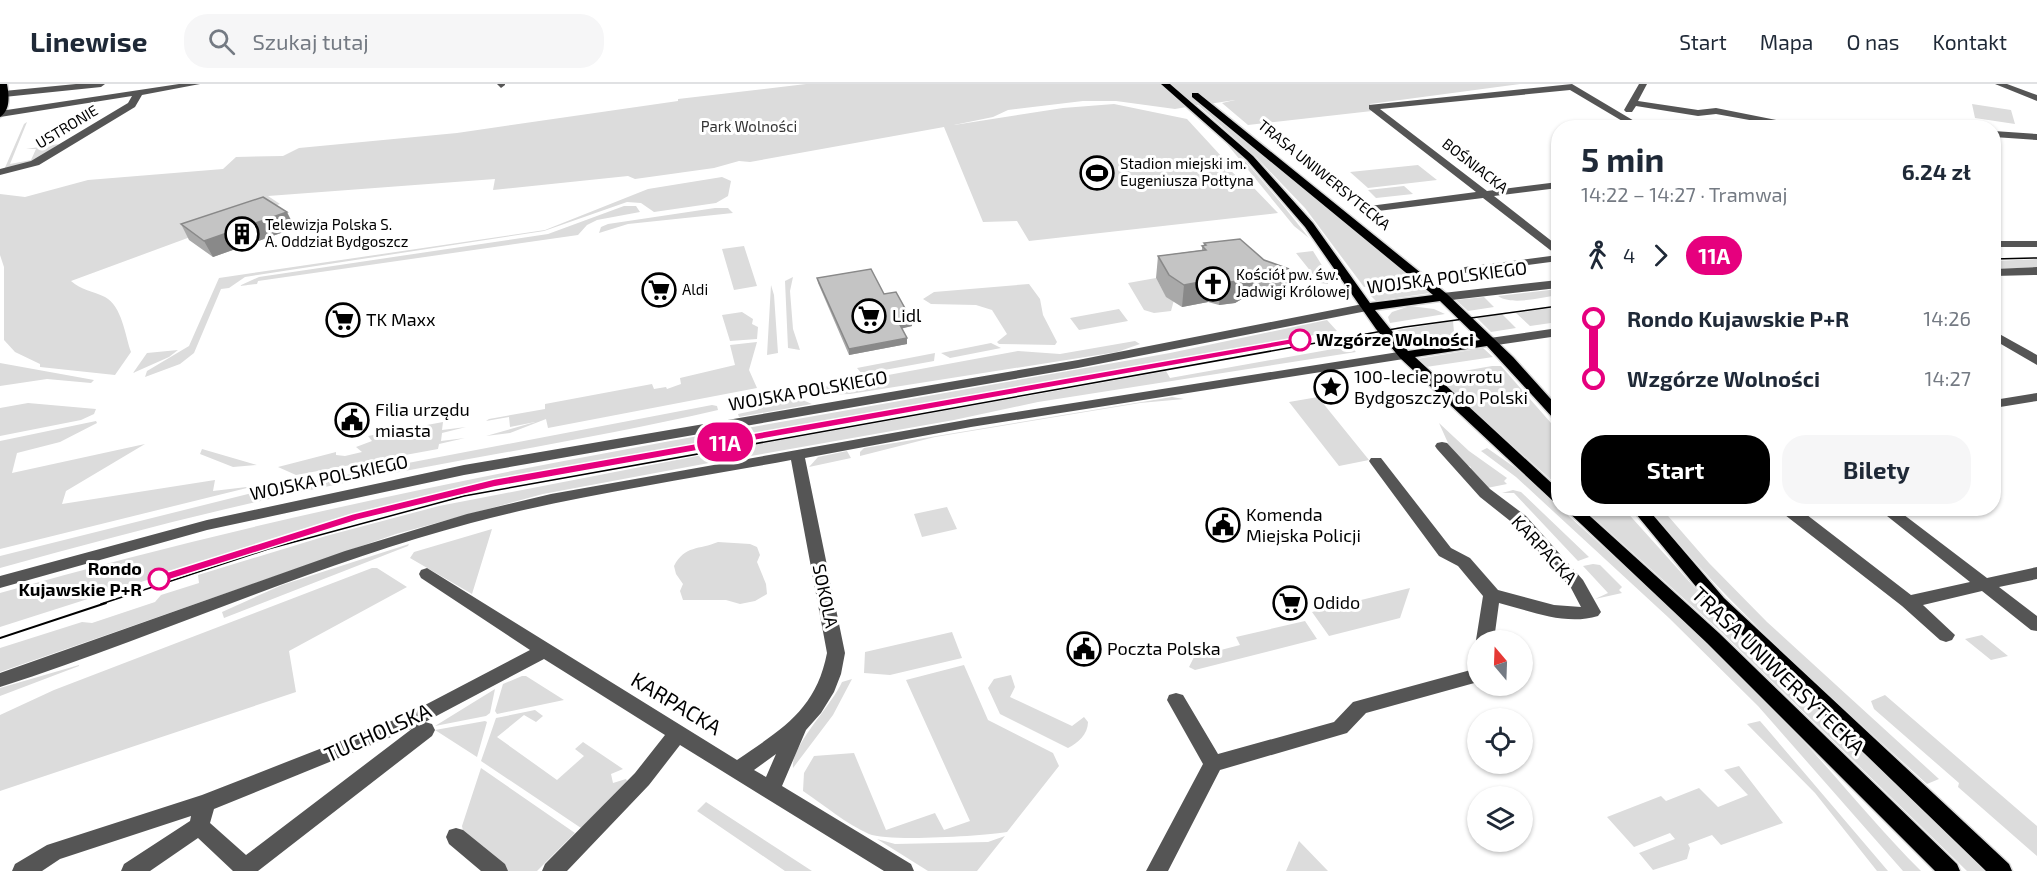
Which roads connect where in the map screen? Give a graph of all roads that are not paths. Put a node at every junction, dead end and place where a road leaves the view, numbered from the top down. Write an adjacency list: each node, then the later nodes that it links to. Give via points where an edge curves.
1 (101, 84): 7 (street)
2 (196, 84): 8 (street)
3 (1165, 84): 30 (main road, TRASA UNIWERSYTECKA, via 1250,158 1310,225)
4 (1181, 84): 29 (main road, TRASA UNIWERSYTECKA)
5 (1643, 84): 10 (street)
6 (1999, 84): 9 (street)
7 (2, 91): 11 (main road, via 5,103)
8 (139, 92): 11 (street); 17 (street, USTRONIE, via 135,103 35,163)
9 (2037, 98)
10 (1634, 103): 12 (street); 14 (street)
11 (0, 114)
12 (1624, 117): 13 (street); 19 (street, BOŚNIACKA, via 1572,87 1371,107)
13 (1629, 120)
14 (1767, 120)
15 (2001, 134): 16 (street)
16 (2037, 137)
17 (0, 172)
18 (1551, 186): 19 (street)
19 (1487, 194): 20 (street); 23 (street, BOŚNIACKA)
20 (1362, 210)
21 (2001, 244): 22 (street)
22 (2037, 244)
23 (1551, 245)
24 (1551, 259): 25 (street)
25 (1465, 270)
26 (2037, 271): 27 (street)
27 (2001, 273)
28 (1551, 285): 29 (street, WOJSKA POLSKIEGO)
29 (1443, 297): 30 (main road, WOJSKA POLSKIEGO); 33 (main road, TRASA UNIWERSYTECKA)
30 (1368, 307): 34 (main road, TRASA UNIWERSYTECKA); 49 (street, WOJSKA POLSKIEGO, via 1122,356 464,470 207,525)
31 (1551, 333): 33 (street)
32 (2001, 339): 35 (street)
33 (1490, 342): 34 (main road); 38 (main road)
34 (1405, 355): 40 (street); 42 (main road)
35 (2037, 361)
36 (2037, 397): 37 (street)
37 (2001, 403)
38 (1551, 407)
39 (1442, 446): 51 (street, KARPACKA, via 1485,493 1520,520 1577,584 1592,612 1556,613)
40 (797, 453): 58 (street, via 582,492 467,519 316,567); 60 (street, SOKOLA, via 836,653 830,687)
41 (1376, 461): 51 (street, via 1445,552 1464,562)
42 (1551, 491)
43 (1580, 516): 76 (main road, TRASA UNIWERSYTECKA, via 1713,638)
44 (1645, 516): 77 (main road, TRASA UNIWERSYTECKA, via 1718,602)
45 (1796, 516): 52 (street)
46 (1894, 516): 50 (street)
47 (2037, 573): 50 (street)
48 (427, 574): 56 (street, KARPACKA)
49 (0, 582)
50 (1984, 585): 52 (street); 53 (street)
51 (1492, 595): 54 (street)
52 (1908, 602): 55 (street)
53 (2037, 625)
54 (1487, 630)
55 (1946, 635)
56 (545, 650): 62 (street, KARPACKA); 66 (street, TUCHOLSKA, via 411,721)
57 (1467, 678): 63 (street, via 1360,707 1340,728)
58 (0, 680)
59 (1176, 700): 63 (street)
60 (797, 728): 64 (street, SOKOLA); 65 (street, SOKOLA)
61 (425, 730): 69 (street, TUCHOLSKA)
62 (678, 733): 64 (street, KARPACKA); 73 (street, via 642,779)
63 (1213, 764): 75 (street)
64 (739, 769): 65 (street, KARPACKA)
65 (771, 788): 74 (street, KARPACKA)
66 (204, 803): 67 (street); 70 (street, TUCHOLSKA, via 54,852)
67 (199, 826): 69 (street, TUCHOLSKA); 71 (street)
68 (456, 837): 72 (street)
69 (245, 869)
70 (23, 871)
71 (132, 871)
72 (497, 871)
73 (553, 871)
74 (903, 871)
75 (1157, 871)
76 (1949, 871)
77 (2001, 871)

